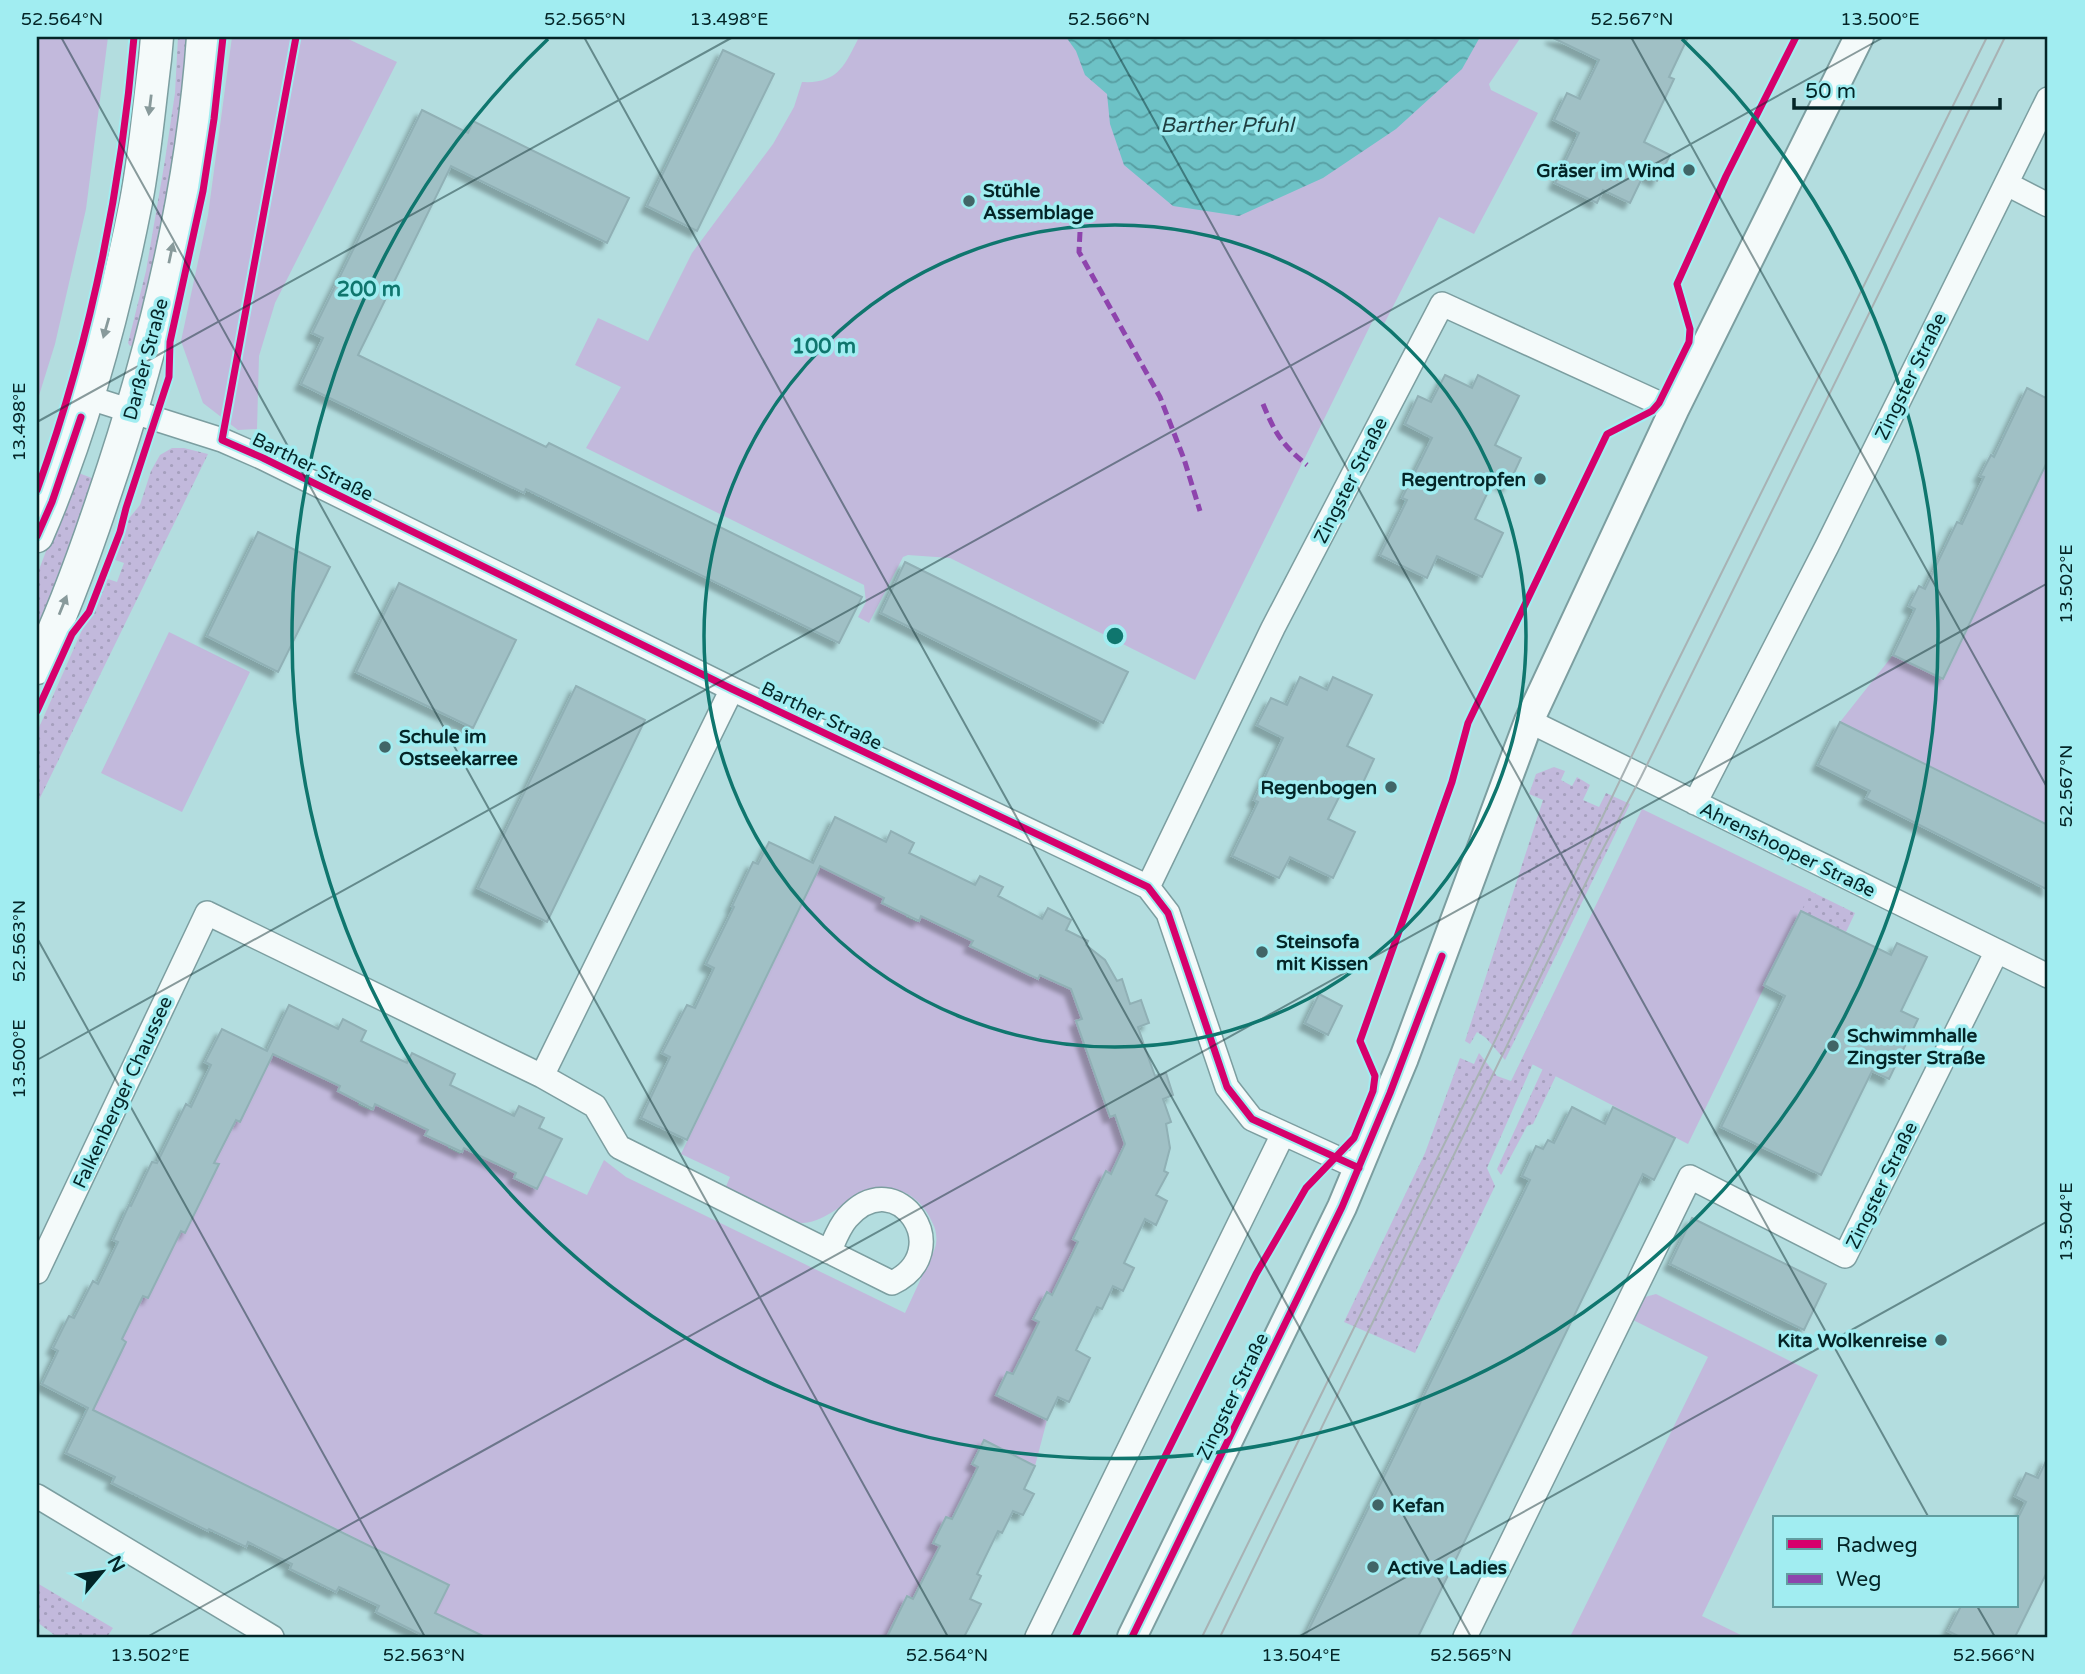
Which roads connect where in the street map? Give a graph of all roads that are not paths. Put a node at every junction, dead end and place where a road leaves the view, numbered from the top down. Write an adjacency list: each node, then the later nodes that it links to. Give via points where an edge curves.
1 (157, 37): 7 (main road, one-way to 7, via 136,202)
2 (203, 37): 9 (main road, Darßer Straße, one-way to 2, via 153,335 187,174)
3 (1859, 37): 8 (street, Zingster Straße)
4 (2048, 99): 5 (street, Zingster Straße)
5 (2007, 184): 6 (street); 14 (street, Zingster Straße)
6 (2048, 205)
7 (86, 397): 9 (street, Barther Straße); 10 (main road)
8 (1674, 410): 13 (street, Zingster Straße); 15 (street, Zingster Straße, via 1442,304 1273,628)
9 (131, 413): 11 (main road, Darßer Straße, one-way to 9, via 89,542); 12 (street, Barther Straße, via 222,440 263,458)
10 (37, 536)
11 (37, 668)
12 (732, 689): 15 (street, Barther Straße); 18 (street, Barther Straße)
13 (1529, 721): 14 (street, Ahrenshooper Straße); 20 (street, Zingster Straße)
14 (1695, 803): 16 (street, Ahrenshooper Straße)
15 (1148, 887): 19 (street, Barther Straße, via 1168,913 1227,1087 1252,1119)
16 (1997, 951): 17 (street, Ahrenshooper Straße); 27 (street, Zingster Straße, via 1845,1256 1690,1177)
17 (2048, 976)
18 (542, 1076): 21 (street, via 595,1106 619,1147); 22 (street, Falkenberger Chaussee, via 207,913)
19 (1283, 1134): 20 (street); 25 (street)
20 (1359, 1168): 26 (street, Zingster Straße)
21 (829, 1252)
22 (37, 1272)
23 (37, 1496): 24 (street)
24 (272, 1637)
25 (1037, 1637)
26 (1132, 1637)
27 (1465, 1637)

